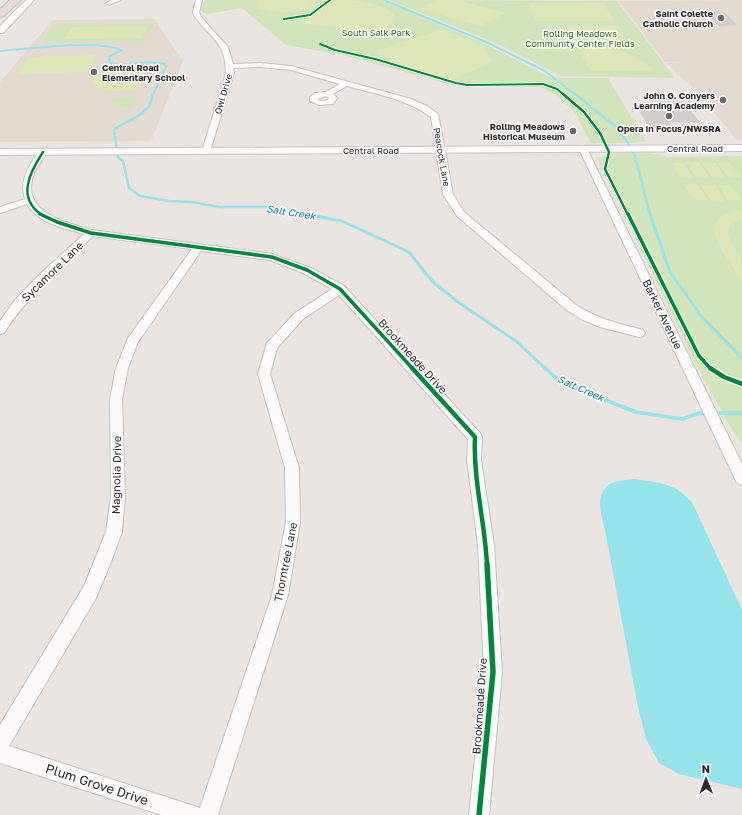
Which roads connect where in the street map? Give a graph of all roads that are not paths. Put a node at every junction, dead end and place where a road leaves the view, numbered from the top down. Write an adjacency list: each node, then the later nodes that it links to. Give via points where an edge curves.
1 (16, 0): 6 (highway)
2 (30, 0): 7 (street)
3 (118, 0): 5 (street)
4 (199, 0): 8 (street, Owl Drive, via 196,12 198,17 223,43)
5 (109, 3)
6 (0, 14)
7 (0, 31)
8 (230, 66): 9 (street, Peacock Lane, via 260,65 286,68); 14 (street, Owl Drive)
9 (345, 84): 10 (street); 13 (street, Peacock Lane, via 408,101 429,111 435,116)
10 (328, 94)
11 (742, 148): 12 (street, Central Road)
12 (584, 149): 13 (street, Central Road); 24 (street, Barker Avenue)
13 (441, 150): 14 (street, Central Road); 23 (street, Peacock Lane, via 448,194 468,222 582,316 606,326)
14 (206, 151): 16 (street, Central Road)
15 (0, 152): 16 (street, Central Road)
16 (43, 152): 17 (street, via 32,169 27,184)
17 (30, 200): 18 (street); 19 (street, Brookmeade Drive, via 39,213)
18 (0, 210)
19 (91, 233): 20 (street, Brookmeade Drive); 22 (street, Sycamore Lane, via 26,293)
20 (198, 248): 21 (street, Brookmeade Drive, via 272,256 300,266); 25 (street, Magnolia Drive, via 132,341 122,368 116,399 118,497 114,532 103,562 90,592)
21 (340, 289): 28 (street, Thorntree Lane, via 299,316 271,346 264,374 292,468 293,522 280,595); 29 (street, Brookmeade Drive, via 475,437 474,460 486,545 493,672)
22 (0, 330)
23 (639, 333)
24 (742, 479)
25 (0, 743)
26 (0, 753): 27 (street, Plum Grove Drive)
27 (193, 815)
28 (208, 815)
29 (479, 815)

